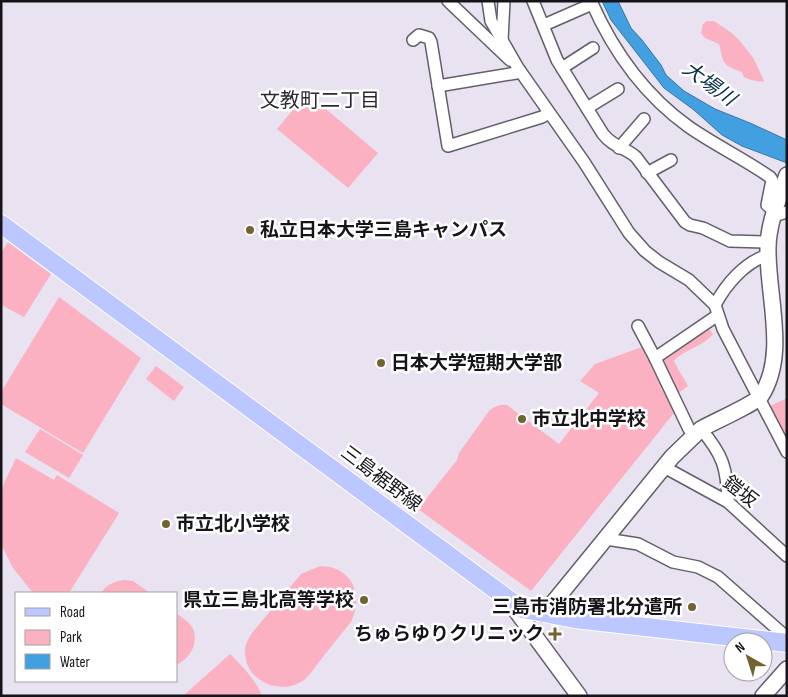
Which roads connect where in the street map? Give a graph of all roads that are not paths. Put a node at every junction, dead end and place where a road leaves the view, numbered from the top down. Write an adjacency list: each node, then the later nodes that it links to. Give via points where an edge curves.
1 (448, 1): 11 (street)
2 (488, 1): 8 (street, via 491,21)
3 (504, 1): 8 (street)
4 (532, 1): 6 (street)
5 (592, 2): 6 (street); 21 (street, via 617,51 660,104 688,126 770,177 767,205)
6 (544, 25): 10 (street)
7 (413, 40): 12 (street, via 419,35 430,40)
8 (502, 40): 11 (street)
9 (593, 48): 10 (street)
10 (562, 68): 14 (street)
11 (519, 69): 12 (street); 15 (street)
12 (438, 86): 15 (street, via 448,146)
13 (618, 89): 14 (street)
14 (587, 108): 17 (street, via 609,142)
15 (549, 113): 24 (street, via 629,233 659,262 689,280)
16 (644, 120): 17 (street)
17 (619, 148): 19 (street, via 630,152)
18 (670, 160): 19 (street)
19 (648, 173): 23 (street, via 685,222 730,241)
20 (787, 175): 21 (street)
21 (778, 213): 23 (street)
22 (1, 224): 34 (main road, 三島裾野線)
23 (768, 248): 24 (street, via 728,283); 27 (street, via 779,347 777,364)
24 (717, 310): 26 (street); 27 (street, via 723,329)
25 (638, 326): 26 (street)
26 (655, 358): 28 (street, via 689,429)
27 (759, 398): 28 (street); 29 (street)
28 (697, 432): 30 (street); 31 (street, via 718,452 726,470)
29 (787, 452)
30 (664, 467): 31 (street, 鎧坂); 32 (street)
31 (728, 502): 33 (street, 鎧坂)
32 (606, 539): 35 (street); 36 (street, via 638,544 673,562 694,565 708,572 784,634)
33 (787, 556)
34 (508, 600): 35 (main road, 三島裾野線, via 523,609); 38 (street)
35 (544, 614): 36 (main road, 三島裾野線)
36 (786, 643)
37 (787, 669): 39 (street)
38 (579, 696)
39 (763, 696)

